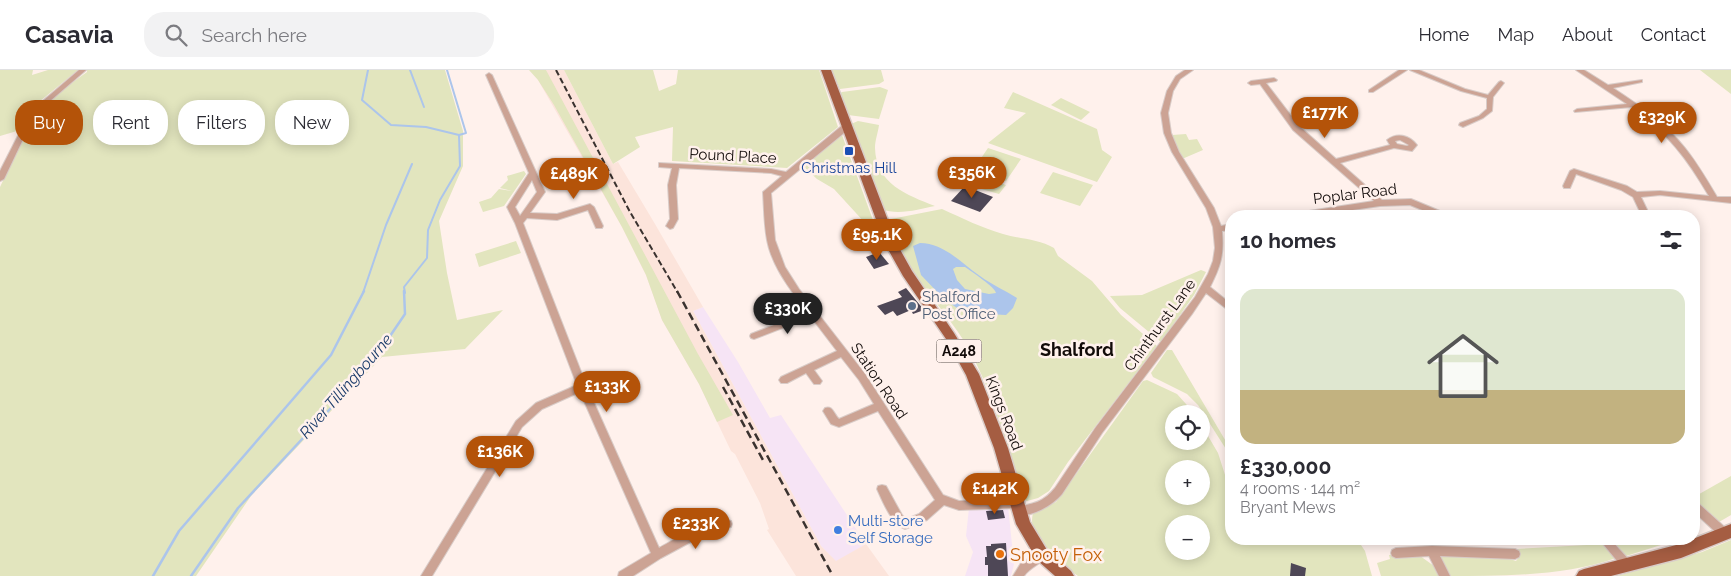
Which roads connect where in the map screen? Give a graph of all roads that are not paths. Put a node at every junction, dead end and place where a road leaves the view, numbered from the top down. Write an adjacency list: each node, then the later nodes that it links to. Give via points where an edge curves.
1 (83, 70): 26 (street, via 32,112)
2 (826, 70): 19 (main road, A248)
3 (1190, 70): 39 (street, Chinthurst Lane, via 1174,82 1168,96 1166,128 1170,143)
4 (1404, 70): 14 (street)
5 (1413, 70): 15 (street)
6 (1579, 70): 13 (street)
7 (490, 75): 24 (street)
8 (1274, 80): 10 (street)
9 (1640, 81): 13 (street)
10 (1262, 82): 11 (street); 21 (street, via 1296,128)
11 (1251, 83)
12 (1502, 83): 15 (street)
13 (1607, 87): 16 (street)
14 (1371, 91)
15 (1490, 97): 18 (street, via 1490,110)
16 (1634, 105): 17 (street); 29 (street, via 1678,145)
17 (1577, 111)
18 (1463, 125)
19 (846, 126): 25 (street, Station Road); 53 (main road, Kings Road / A248, via 895,252 972,374 1001,448)
20 (1394, 146): 21 (street)
21 (1335, 162): 31 (street)
22 (662, 165): 23 (street, Pound Place)
23 (676, 167): 25 (street, Pound Place, via 771,171); 37 (street, via 672,185 675,216)
24 (533, 173): 35 (street, via 542,192); 35 (street, via 511,207)
25 (787, 175): 42 (street, Station Road, via 767,192 771,240 781,267)
26 (0, 179)
27 (1567, 186): 28 (street, via 1574,171)
28 (1636, 195): 29 (street, via 1660,193); 34 (street)
29 (1715, 199): 30 (street)
30 (1731, 200)
31 (1380, 203): 32 (street, Poplar Road); 33 (street, Poplar Road, via 1411,202)
32 (1335, 210)
33 (1430, 210)
34 (1643, 210)
35 (522, 219): 36 (street, via 557,217 590,207); 48 (street)
36 (598, 226)
37 (670, 226)
38 (1225, 228): 39 (street)
39 (1219, 229): 40 (street, Chinthurst Lane, via 1219,250)
40 (1206, 288): 41 (street); 53 (street, Chinthurst Lane, via 1098,431 1052,499 1041,506)
41 (1225, 303)
42 (813, 313): 43 (street); 44 (street, Station Road)
43 (754, 336)
44 (843, 352): 45 (street); 49 (street, Station Road)
45 (808, 369): 46 (street); 47 (street)
46 (784, 380)
47 (817, 381)
48 (582, 387): 63 (street); 66 (street, via 539,406 519,424)
49 (880, 406): 50 (street, via 840,423 834,421); 52 (street, Station Road)
50 (828, 411)
51 (882, 490): 52 (street, via 905,524 926,515)
52 (942, 500): 53 (street, via 959,506)
53 (1018, 507): 64 (main road, Kings Road / A248, via 1026,530)
54 (1700, 511): 56 (street)
55 (727, 524): 63 (street, via 711,526)
56 (1728, 532): 57 (main road)
57 (1700, 544)
58 (1609, 545): 65 (street)
59 (1697, 545): 65 (main road)
60 (1432, 551): 61 (street); 62 (street); 70 (street)
61 (1396, 553)
62 (1515, 554)
63 (658, 555): 67 (street)
64 (1042, 555): 68 (street); 69 (main road, Kings Road / A248)
65 (1627, 565): 71 (main road)
66 (426, 576)
67 (623, 576)
68 (1018, 576)
69 (1066, 576)
70 (1445, 576)
71 (1584, 576)

